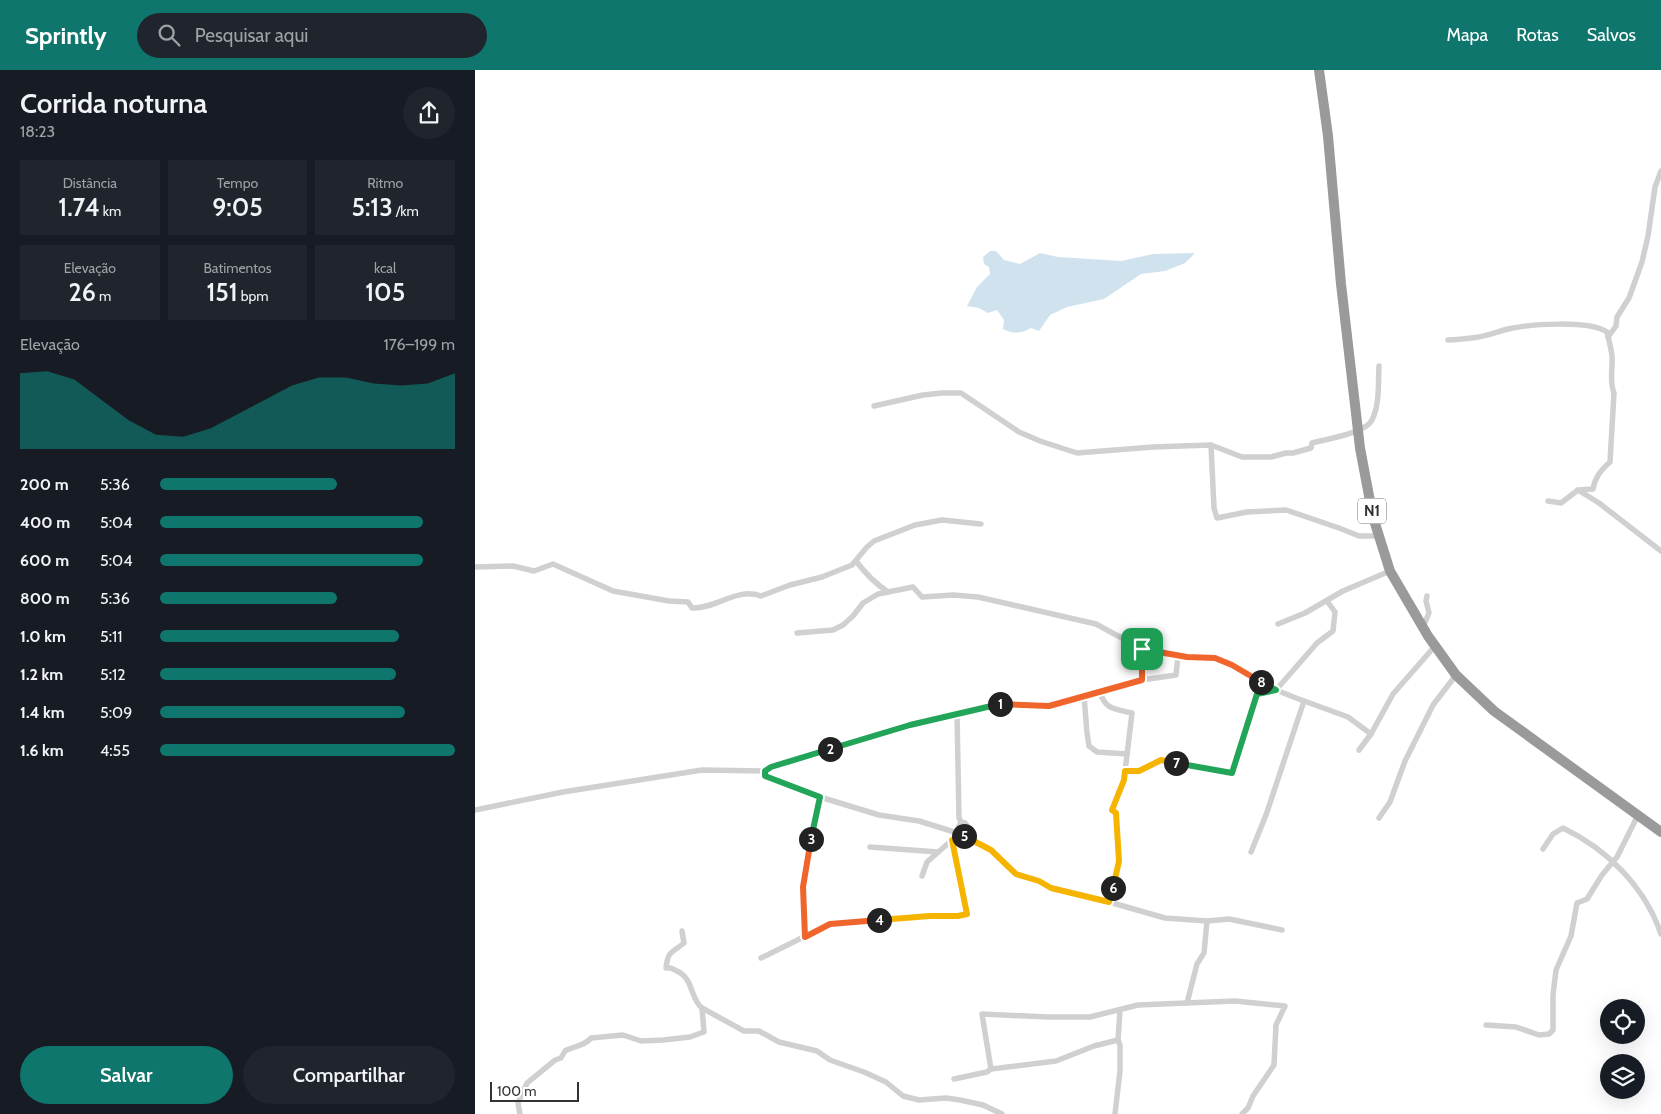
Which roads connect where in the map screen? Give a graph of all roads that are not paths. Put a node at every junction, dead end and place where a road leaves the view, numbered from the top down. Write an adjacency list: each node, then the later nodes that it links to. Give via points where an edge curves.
1 (1319, 70): 7 (highway, N1)
2 (1661, 171): 3 (street, via 1655,187 1642,262 1629,298 1617,317 1617,326)
3 (1608, 337): 4 (street, via 1603,329 1576,324 1508,329 1495,334); 9 (street, via 1613,373 1610,384 1614,393 1609,462 1594,480 1593,489)
4 (1448, 340)
5 (1379, 366): 7 (street, via 1372,422)
6 (874, 406): 8 (street, via 923,394 961,393 1019,432 1077,453)
7 (1358, 431): 8 (street, via 1271,458 1242,458); 12 (highway, N1)
8 (1211, 445): 12 (street, via 1217,518 1247,512 1286,510 1359,536)
9 (1579, 490): 10 (street, via 1561,503); 13 (street)
10 (1547, 500)
11 (981, 524): 14 (street, via 941,520 915,525 874,541)
12 (1379, 536): 16 (highway, N1)
13 (1661, 551)
14 (856, 561): 15 (street, via 822,577 791,584 761,596 739,594 700,608 692,608 688,602 613,591 553,564 534,571 513,566); 17 (street)
15 (475, 567)
16 (1390, 571): 19 (street); 21 (highway, N1)
17 (888, 592): 22 (street, via 863,603 853,616 833,630); 24 (street, via 913,587 922,597 979,597 1096,624)
18 (1427, 596): 21 (street, via 1429,613)
19 (1327, 601): 20 (street); 28 (street, via 1335,612 1333,631 1317,643)
20 (1278, 624)
21 (1423, 627): 23 (highway, N1)
22 (797, 633)
23 (1435, 646): 26 (highway, N1); 33 (street, via 1393,694)
24 (1142, 649): 25 (street); 27 (street)
25 (1178, 656): 27 (street, via 1176,675); 28 (street, via 1215,658)
26 (1456, 675): 40 (highway, N1, via 1494,711); 41 (street, via 1433,706 1405,761 1390,802)
27 (1142, 680): 29 (street)
28 (1276, 690): 31 (street); 37 (street, via 1257,694 1232,773 1161,760 1139,771)
29 (1100, 692): 30 (street); 35 (street, via 1103,702 1110,708 1132,713)
30 (1084, 696): 32 (street, via 1049,706 1004,703); 35 (street, via 1089,746 1097,752)
31 (1304, 701): 33 (street, via 1348,717); 50 (street)
32 (957, 713): 36 (street); 42 (street)
33 (1371, 734): 34 (street)
34 (1359, 750)
35 (1127, 754): 37 (street)
36 (765, 771): 38 (street, via 765,776); 39 (street, via 702,770)
37 (1125, 771): 53 (street, via 1112,810 1116,813 1119,861)
38 (820, 797): 44 (street); 58 (street, via 803,887)
39 (475, 810)
40 (1638, 815): 43 (highway, N1); 51 (street)
41 (1379, 818)
42 (961, 822): 44 (street); 45 (street, via 971,831)
43 (1661, 832)
44 (956, 833): 45 (street); 46 (street)
45 (966, 837): 46 (street); 53 (street, via 991,850 1016,874 1051,888)
46 (952, 840): 49 (street); 58 (street, via 967,914 830,924)
47 (870, 847): 49 (street)
48 (1543, 848): 51 (street, via 1553,834 1563,828)
49 (938, 852): 52 (street, via 927,862)
50 (1251, 852)
51 (1613, 862): 57 (street, via 1640,890); 63 (street, via 1587,899 1577,903 1571,936 1556,970 1553,1030 1539,1035 1516,1027)
52 (922, 876)
53 (1109, 902): 54 (street, via 1165,918)
54 (1207, 921): 55 (street, via 1229,919); 60 (street, via 1204,953 1197,964)
55 (1281, 930)
56 (682, 931): 61 (street, via 684,944 669,953 666,968 671,967 686,977)
57 (1661, 934)
58 (805, 937): 59 (street)
59 (761, 958)
60 (1187, 1003): 62 (street, via 1138,1005); 70 (street, via 1235,1000 1285,1006 1276,1025 1274,1065)
61 (702, 1008): 67 (street, via 704,1032 701,1034 641,1041 623,1035 591,1038 589,1042 565,1051 561,1058 527,1082 518,1103); 68 (street, via 744,1031 759,1031 779,1042 817,1051 830,1060 886,1082 903,1096 919,1100 960,1100 983,1105)
62 (1121, 1010): 64 (street); 65 (street, via 1090,1016 981,1014)
63 (1486, 1025)
64 (1118, 1040): 65 (street, via 1056,1061); 69 (street, via 1120,1071)
65 (991, 1068): 66 (street, via 987,1072)
66 (954, 1079)
67 (520, 1114)
68 (1002, 1114)
69 (1115, 1114)
70 (1242, 1114)

